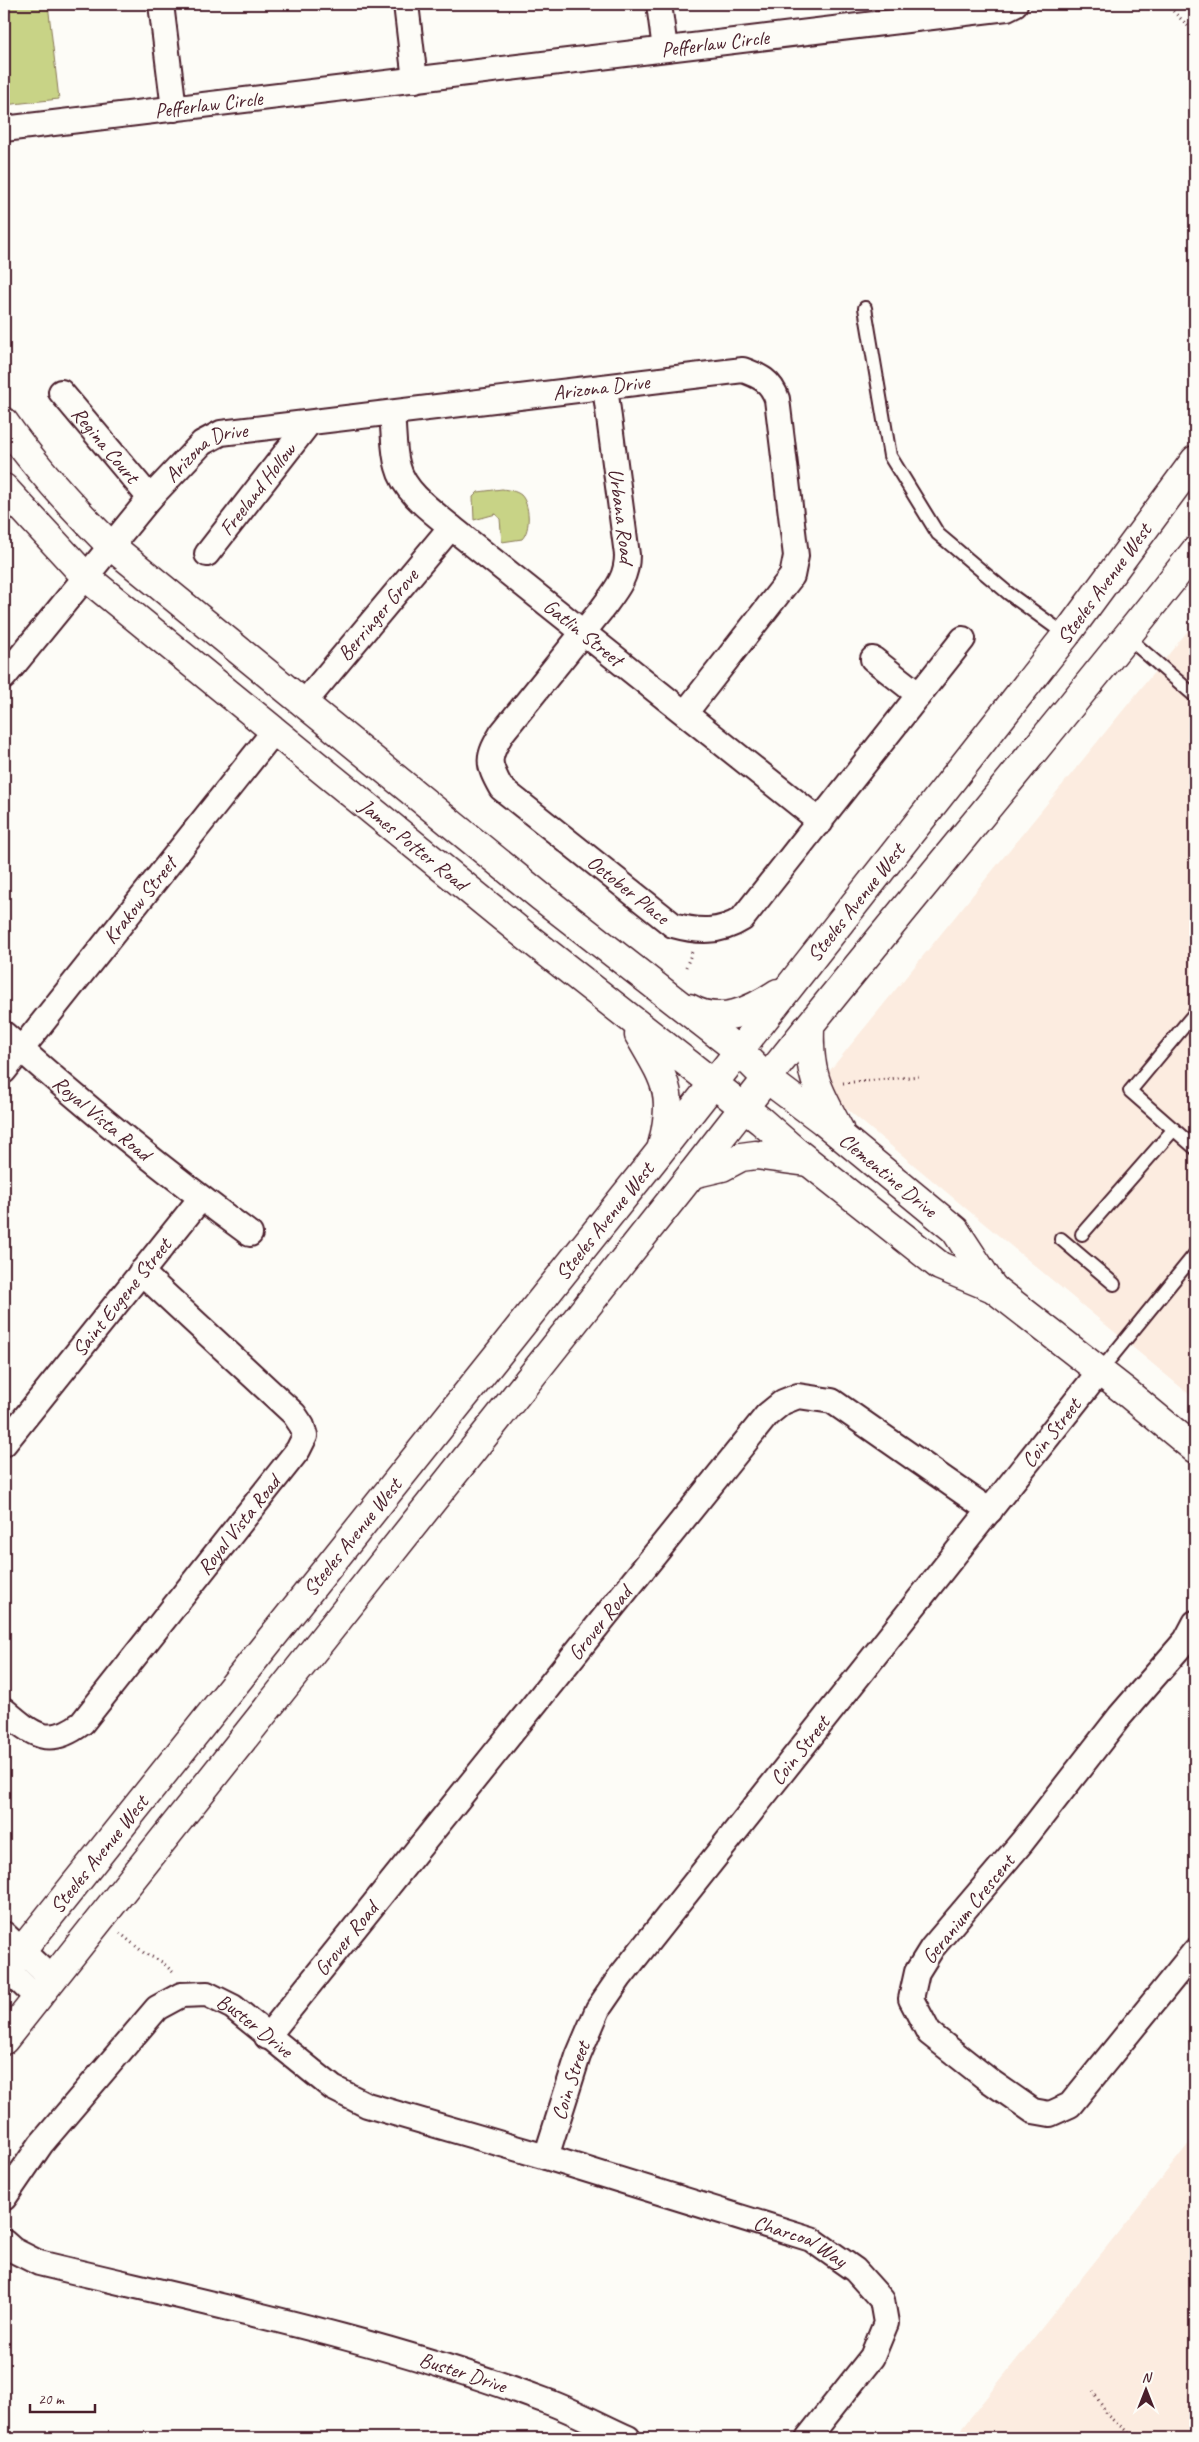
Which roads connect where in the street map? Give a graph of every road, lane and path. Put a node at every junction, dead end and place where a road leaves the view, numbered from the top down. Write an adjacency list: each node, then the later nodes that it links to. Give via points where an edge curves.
1 (161, 4): 9 (street)
2 (406, 4): 8 (street)
3 (659, 4): 7 (street)
4 (1015, 4): 7 (street, Pefferlaw Circle, via 1007,8)
5 (1166, 4): 6 (path)
6 (1195, 33)
7 (665, 49): 8 (street, Pefferlaw Circle)
8 (415, 80): 9 (street, Pefferlaw Circle)
9 (174, 109): 10 (street, Pefferlaw Circle)
10 (4, 129)
11 (865, 308): 26 (lane, via 890,456 938,534 1008,593)
12 (605, 387): 14 (street, Arizona Drive); 25 (street, Urbana Road, via 627,570 618,588); 34 (street, Arizona Drive, via 743,370 762,376 777,399 796,556 792,576)
13 (61, 392): 19 (street, Regina Court)
14 (392, 413): 16 (street, Arizona Drive); 20 (street, Gatlin Street, via 398,468 405,483)
15 (4, 422): 21 (main road, James Potter Road, via 54,487)
16 (309, 423): 19 (street, Arizona Drive, via 221,433 202,443); 23 (street, Freeland Hollow)
17 (1195, 460): 26 (main road, Steeles Avenue West)
18 (4, 488): 24 (main road, James Potter Road)
19 (150, 498): 21 (street, Arizona Drive)
20 (452, 527): 25 (street, Gatlin Street); 33 (street, Berringer Grove)
21 (111, 546): 24 (street); 33 (main road, James Potter Road)
22 (1195, 551): 27 (main road, Steeles Avenue West)
23 (207, 554)
24 (86, 577): 30 (street); 35 (main road, James Potter Road)
25 (585, 631): 34 (street, Gatlin Street); 36 (street, October Place, via 502,733 491,752 491,770 501,788 673,925 695,932 731,926 742,919)
26 (1066, 635): 39 (main road, Steeles Avenue West)
27 (1127, 637): 32 (lane); 43 (main road, Steeles Avenue West)
28 (963, 639): 31 (street, October Place)
29 (873, 659): 31 (street)
30 (4, 677)
31 (919, 695): 36 (street, October Place)
32 (1195, 696)
33 (304, 703): 40 (main road, James Potter Road)
34 (686, 712): 36 (street, Gatlin Street)
35 (275, 730): 42 (main road, James Potter Road); 44 (street, Krakow Street)
36 (821, 822)
37 (694, 944): 38 (path)
38 (686, 967)
39 (801, 973): 40 (main road, via 757,1007 723,1017 698,1013); 45 (main road, Steeles Avenue West)
40 (668, 996): 45 (main road, James Potter Road)
41 (1195, 1012): 52 (lane, via 1130,1091)
42 (630, 1020): 49 (main road, James Potter Road); 55 (main road, via 660,1070 669,1100 669,1120 661,1148)
43 (810, 1026): 48 (main road, Steeles Avenue West); 53 (main road, via 808,1055 813,1078)
44 (12, 1042): 46 (street, Krakow Street); 58 (street, Royal Vista Road)
45 (739, 1052): 48 (main road, James Potter Road); 49 (main road, Steeles Avenue West)
46 (4, 1071)
47 (920, 1076): 50 (path)
48 (766, 1078): 51 (main road, Steeles Avenue West); 53 (main road, Clementine Drive)
49 (712, 1084): 51 (main road, James Potter Road); 55 (main road, Steeles Avenue West)
50 (836, 1084)
51 (743, 1108): 56 (main road, Clementine Drive); 57 (main road, Steeles Avenue West)
52 (1174, 1129): 54 (lane); 60 (lane)
53 (844, 1139): 65 (main road, Clementine Drive, via 955,1230)
54 (1195, 1148)
55 (654, 1159): 74 (main road, Steeles Avenue West)
56 (808, 1162): 57 (main road, via 756,1155); 65 (main road, Clementine Drive, via 940,1266)
57 (692, 1174): 75 (main road, Steeles Avenue West)
58 (201, 1198): 59 (street); 63 (street, Saint Eugene Street)
59 (250, 1234)
60 (1082, 1234)
61 (1061, 1239): 64 (lane)
62 (1195, 1254): 66 (lane)
63 (141, 1272): 67 (street, Saint Eugene Street); 71 (street, Royal Vista Road, via 294,1414 305,1436 298,1450 82,1723 57,1738 43,1736 31,1732)
64 (1114, 1284)
65 (993, 1288): 66 (main road, Clementine Drive)
66 (1100, 1371): 68 (main road, Clementine Drive); 69 (street, Coin Street)
67 (4, 1444)
68 (1195, 1450)
69 (990, 1511): 77 (street, Grover Road, via 832,1401 798,1396 783,1402 767,1415); 79 (street, Coin Street, via 620,1977 598,2010 578,2056)
70 (1195, 1623): 73 (street, Geranium Crescent, via 1186,1640 1120,1716 1022,1842 932,1948 918,1972 911,1999 929,2033 1033,2111 1050,2114 1070,2105)
71 (4, 1710)
72 (115, 1928): 76 (path, via 144,1954 162,1962)
73 (1195, 1951)
74 (8, 1958): 75 (street)
75 (45, 1988): 78 (main road, Steeles Avenue West)
76 (197, 1994): 77 (street, Buster Drive, via 207,1994 233,2007); 80 (street, Buster Drive, via 180,1995 157,2008 41,2144)
77 (267, 2037): 79 (street, Buster Drive, via 333,2088 367,2105)
78 (4, 2040)
79 (546, 2157): 84 (street, Charcoal Way, via 811,2239 855,2270 882,2300 886,2323 872,2357)
80 (4, 2198)
81 (4, 2242): 83 (street, Buster Drive, via 39,2263 426,2360 547,2401)
82 (1093, 2390): 85 (path, via 1108,2416)
83 (628, 2438)
84 (808, 2438)
85 (1135, 2438)

